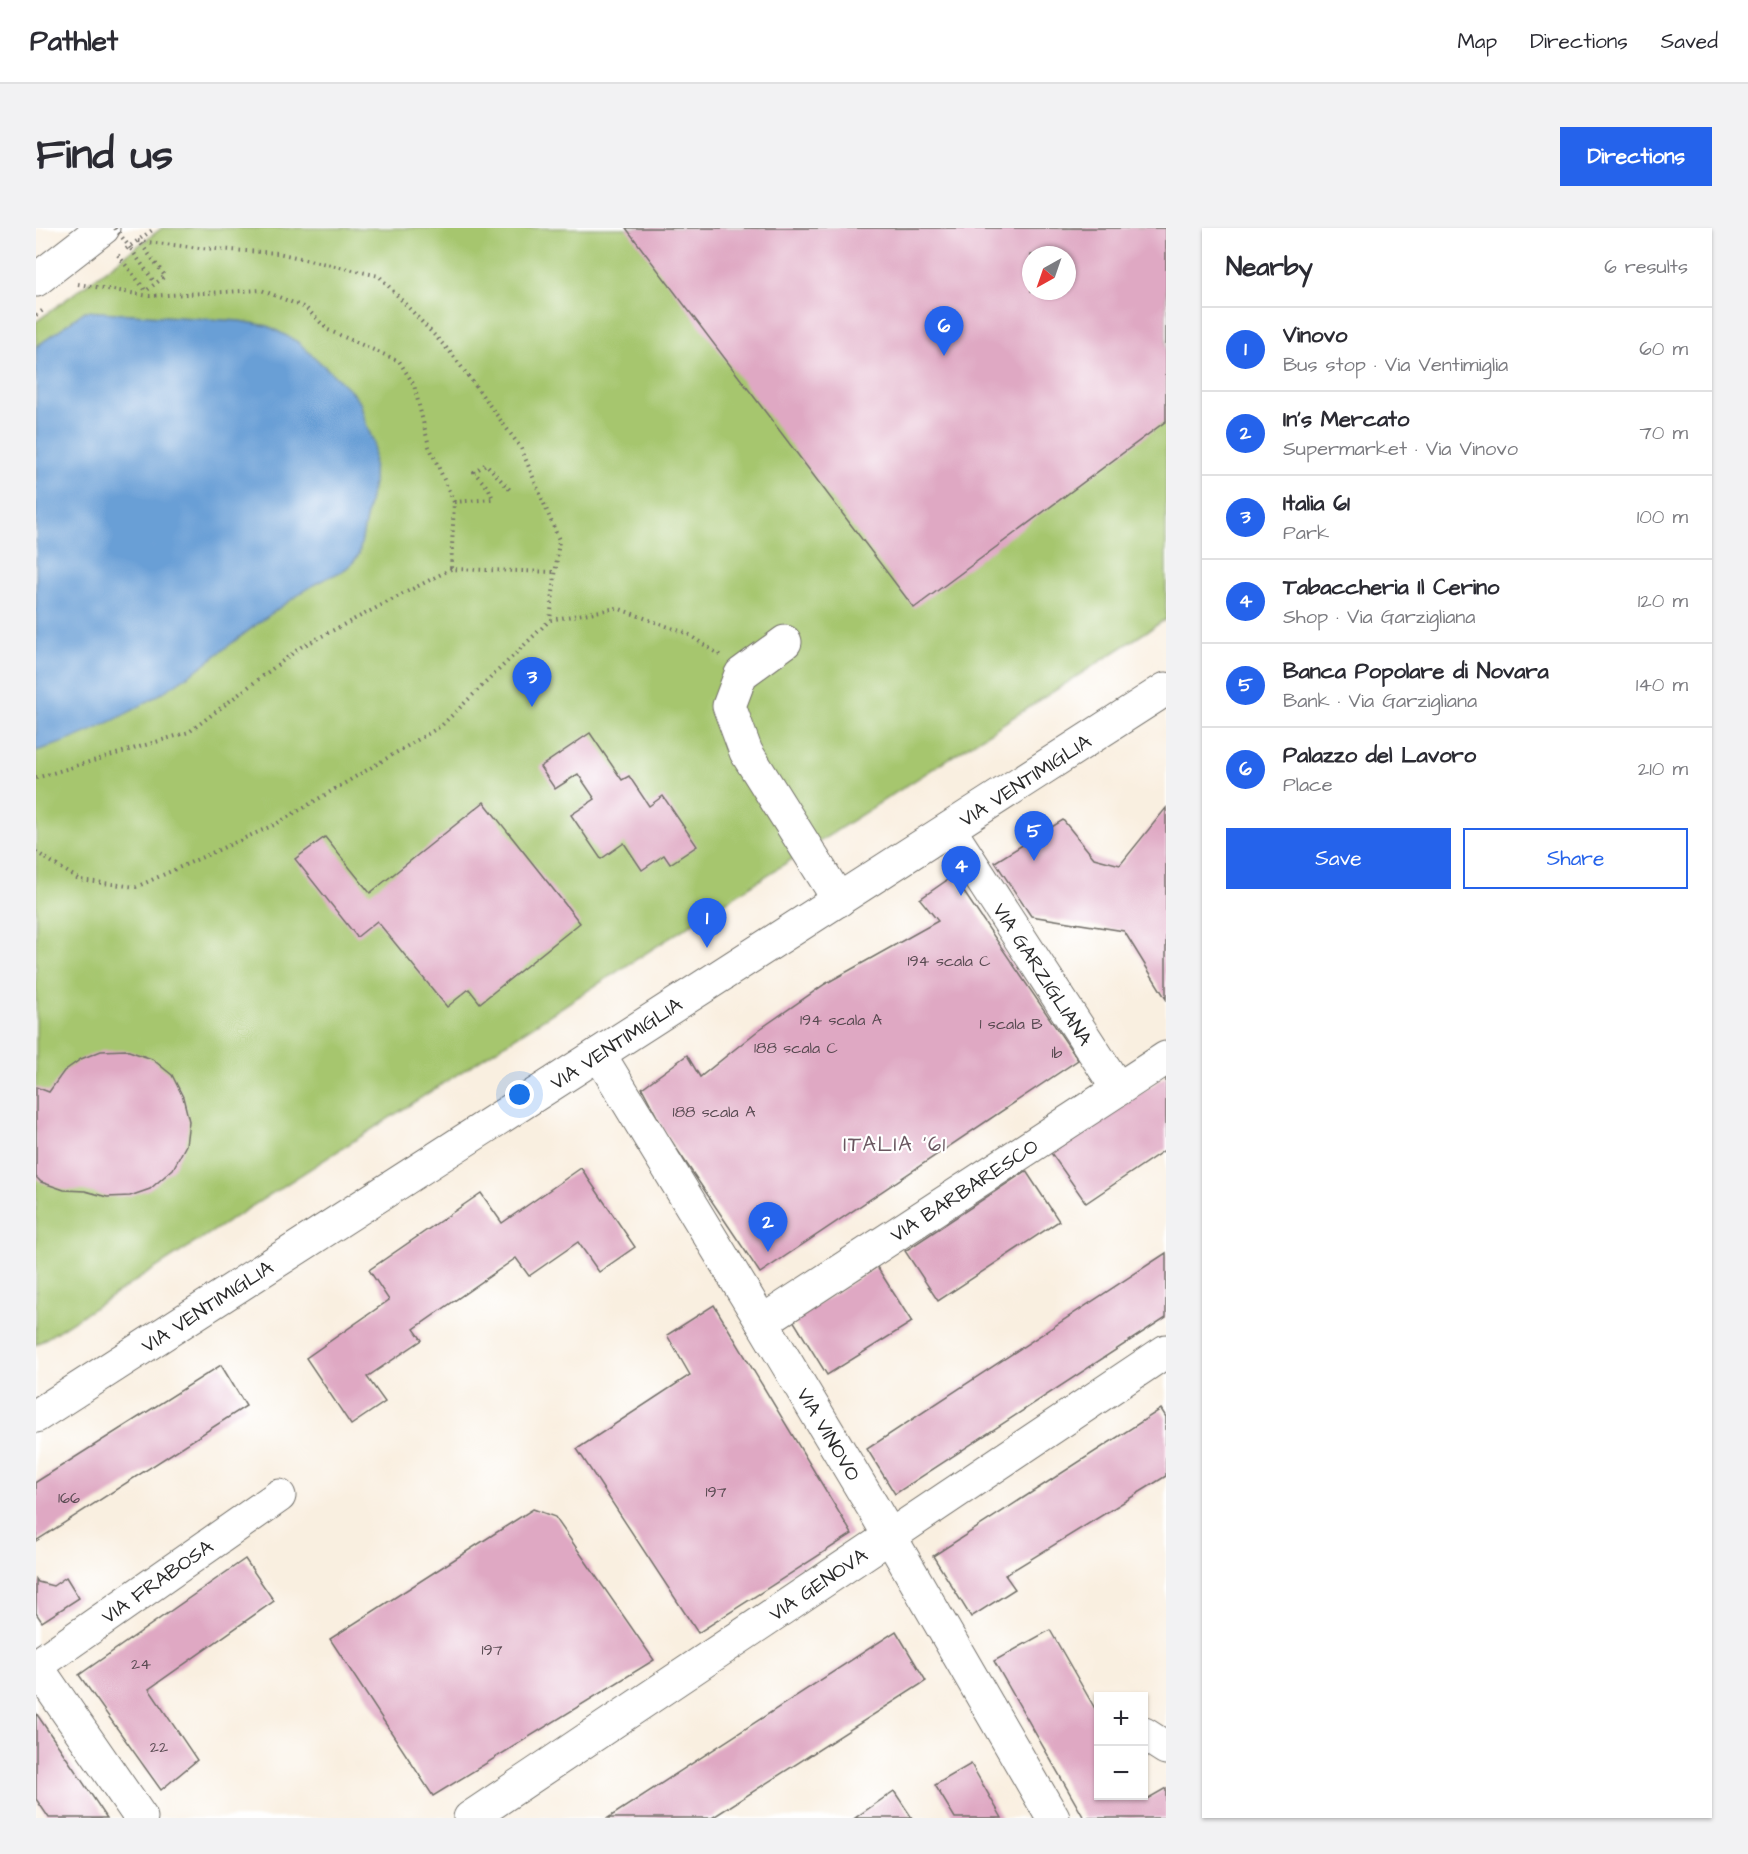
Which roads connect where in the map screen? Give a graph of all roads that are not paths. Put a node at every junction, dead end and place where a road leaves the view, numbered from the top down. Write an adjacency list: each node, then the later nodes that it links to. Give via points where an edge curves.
1 (110, 242): 2 (street)
2 (36, 280)
3 (785, 642): 6 (street, via 741,674 729,706 746,752)
4 (1166, 689): 5 (street, VIA VENTIMIGLIA)
5 (949, 829): 6 (street, VIA VENTIMIGLIA); 9 (street, VIA GARZIGLIANA)
6 (839, 900): 7 (street, VIA VENTIMIGLIA)
7 (598, 1054): 10 (street, VIA VINOVO); 12 (street, VIA VENTIMIGLIA)
8 (1166, 1058): 9 (street, VIA BARBARESCO)
9 (1118, 1089): 10 (street, VIA BARBARESCO)
10 (762, 1322): 14 (street, VIA VINOVO)
11 (1166, 1351): 14 (street, VIA GENOVA)
12 (36, 1416)
13 (279, 1496): 15 (street, VIA FRABOSA)
14 (890, 1536): 19 (street, VIA GENOVA); 20 (street, VIA VINOVO)
15 (36, 1666): 18 (street)
16 (1148, 1737): 17 (street)
17 (1166, 1748)
18 (141, 1818)
19 (470, 1818)
20 (1053, 1818)

